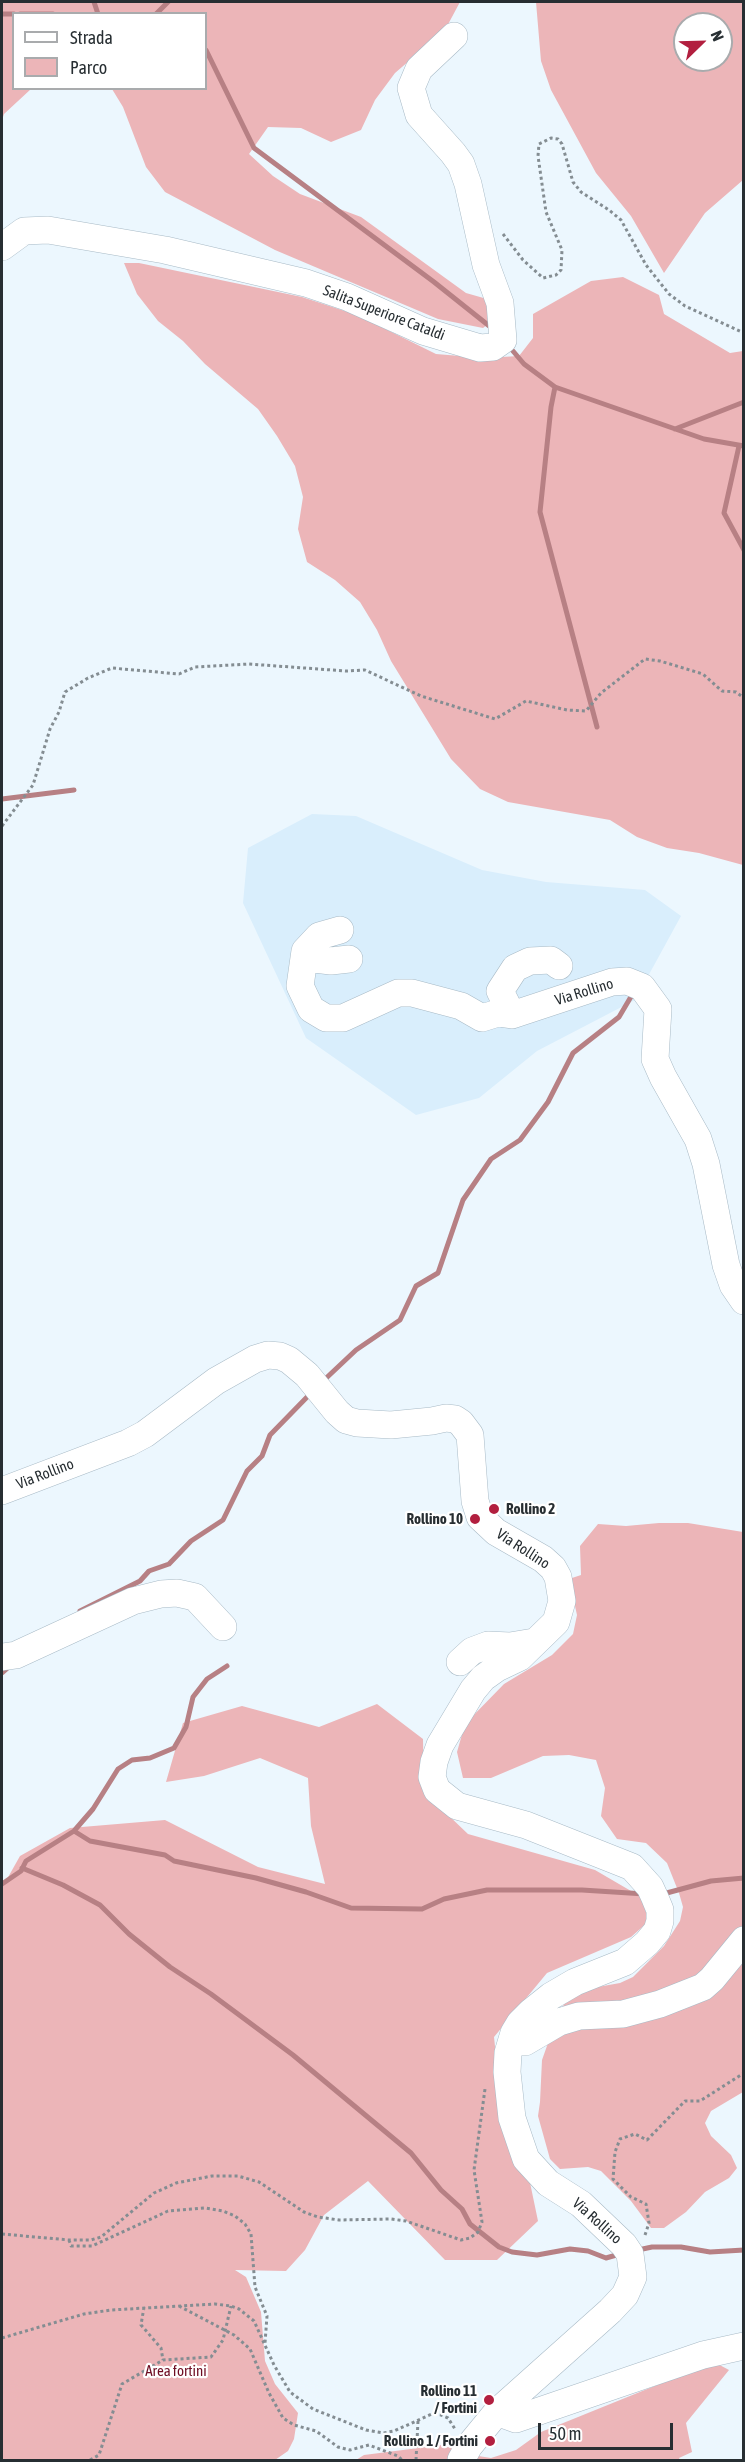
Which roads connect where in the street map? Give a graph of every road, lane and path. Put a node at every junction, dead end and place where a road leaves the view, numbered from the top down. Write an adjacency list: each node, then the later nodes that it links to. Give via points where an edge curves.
1 (454, 36): 2 (street, Salita Superiore Cataldi, via 419,69 411,88 419,115 461,164)
2 (475, 221): 3 (street, Salita Superiore Cataldi, via 502,314 503,340 493,347 480,348 423,331 306,283 165,250 48,230 24,231); 4 (path, via 490,217 543,279 556,275 561,270 562,250 546,212 538,156 539,144 558,139 573,182 621,220 646,265 669,294 685,306)
3 (2, 247)
4 (744, 333)
5 (744, 698): 6 (path, via 736,692 722,691 703,674 645,659 607,688 586,711 526,701 495,719 421,696 365,670 249,664 195,667 179,674 112,668 65,692 33,785)
6 (2, 826)
7 (340, 930): 8 (street, via 319,936)
8 (305, 951): 9 (street, via 315,959); 11 (street, Via Rollino, via 300,986 311,1009 326,1018 343,1018 398,993 461,1006 482,1018 498,1013)
9 (349, 959)
10 (559, 966): 11 (street, via 551,960 530,961 515,968 500,992)
11 (512, 1015): 12 (street, Via Rollino, via 612,982 627,981 642,987 658,1009 655,1059 698,1139 726,1265)
12 (744, 1301)
13 (2, 1491): 15 (street, Via Rollino, via 128,1443 216,1381 255,1359 280,1356 307,1375 346,1420 391,1425 447,1418 467,1429 480,1518 496,1532 543,1559 558,1577 562,1594 560,1612 556,1622)
14 (223, 1627): 16 (street, via 195,1597 161,1594 133,1601)
15 (536, 1642): 17 (street, via 488,1646 472,1651); 19 (street, Via Rollino, via 520,1657 483,1678 460,1708 434,1762 432,1777 437,1790 457,1806 526,1825 632,1867 650,1887 660,1921 647,1943 625,1962 575,1982 544,2001 520,2023)
16 (9, 1656)
17 (460, 1662)
18 (744, 1940): 19 (street, via 703,1987 623,2014 579,2016 559,2022 525,2042)
19 (512, 2041): 24 (street, Via Rollino, via 508,2093 526,2159 548,2182 604,2224 624,2245)
20 (744, 2073): 24 (path, via 700,2101 686,2101 647,2140 634,2134 620,2139 613,2179 630,2197 646,2204 649,2223)
21 (486, 2086): 23 (path, via 474,2170 482,2222 470,2238 460,2240 406,2221 318,2217 259,2182 238,2176 212,2176 176,2183 154,2193 101,2237)
22 (2, 2234): 23 (path)
23 (69, 2240): 30 (path, via 71,2246 92,2246 168,2211 205,2208 235,2216 251,2234 255,2287 267,2316)
24 (633, 2265): 33 (street, via 630,2286 610,2311)
25 (177, 2305): 26 (path); 27 (path); 28 (path)
26 (231, 2306): 28 (path); 30 (path, via 254,2321)
27 (144, 2307): 29 (path, via 84,2314); 32 (path, via 141,2325 161,2348)
28 (226, 2331): 32 (path, via 211,2357); 37 (path, via 250,2349 284,2418 316,2431 338,2447 350,2450 369,2445)
29 (2, 2338)
30 (265, 2345): 34 (path, via 290,2392 313,2409 383,2433)
31 (744, 2346): 33 (street, via 704,2355 516,2419)
32 (163, 2360): 36 (path, via 122,2384 99,2455)
33 (497, 2412): 35 (street, via 469,2446)
34 (418, 2421): 35 (path, via 432,2414 441,2415 454,2426); 38 (path)
35 (459, 2448)
36 (90, 2460)
37 (402, 2460)
38 (416, 2460)

